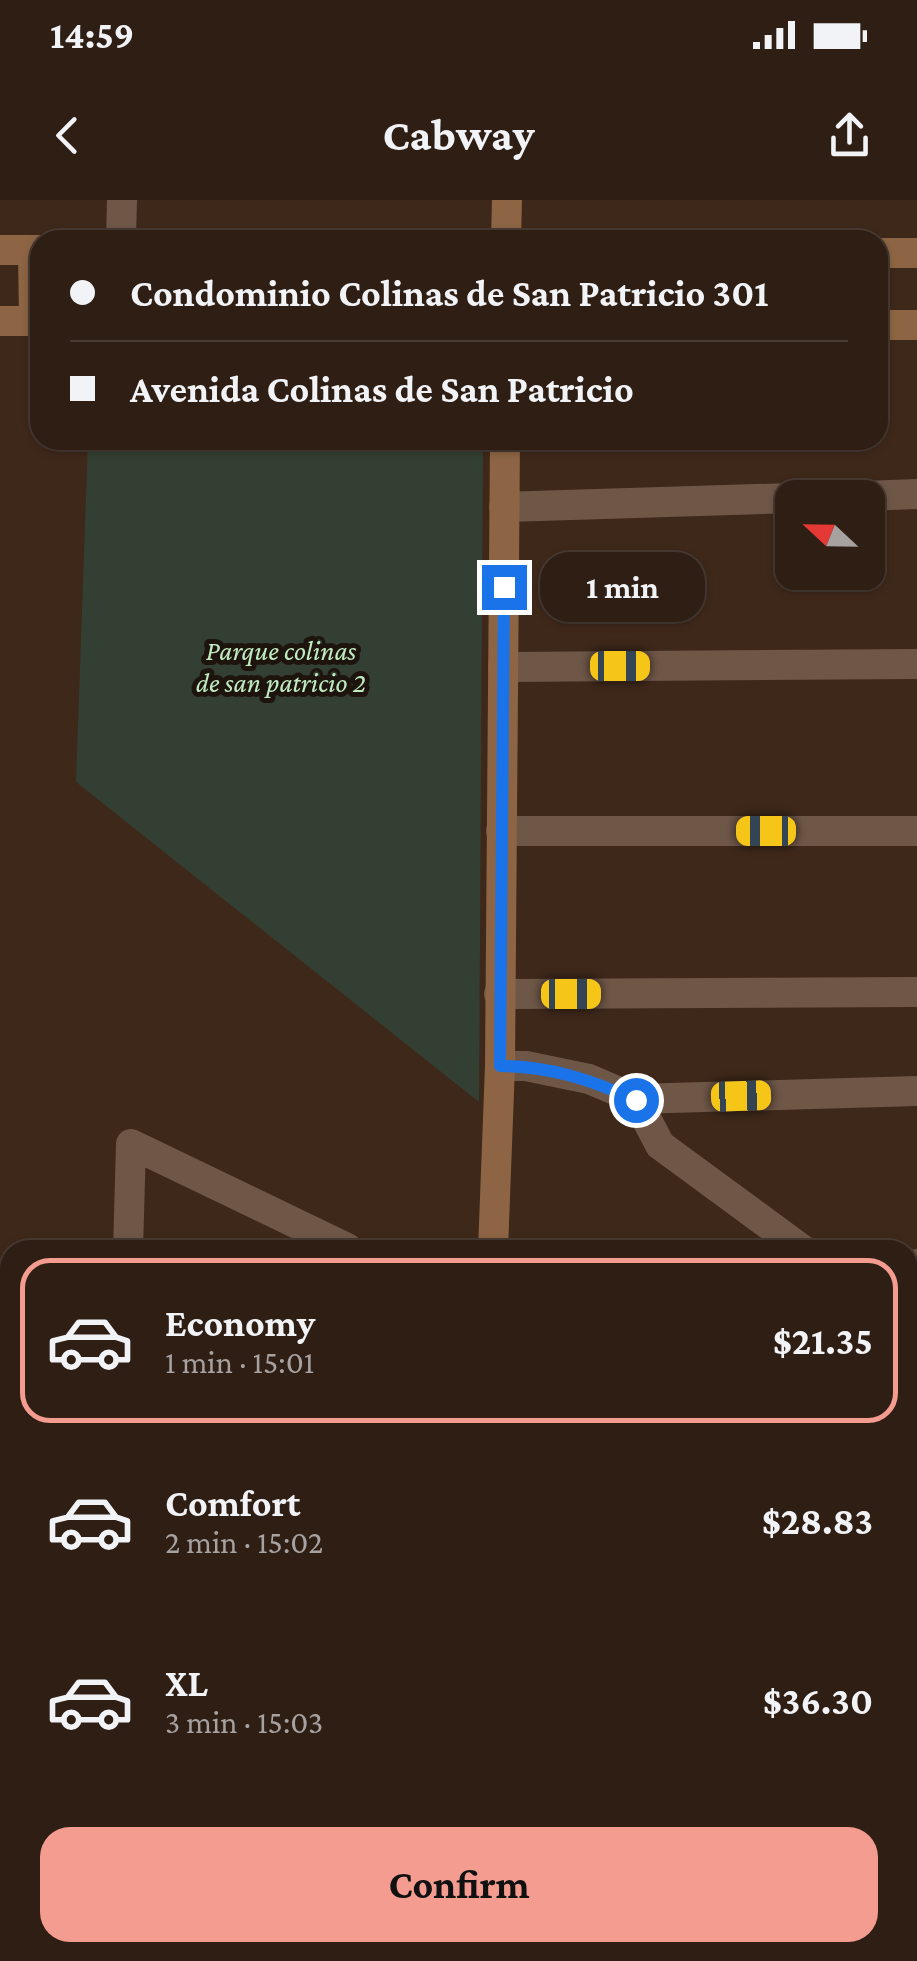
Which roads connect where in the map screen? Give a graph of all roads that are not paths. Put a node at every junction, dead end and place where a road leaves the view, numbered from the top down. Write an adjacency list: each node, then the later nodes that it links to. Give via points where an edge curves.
1 (122, 200): 3 (street)
2 (506, 200): 4 (street)
3 (120, 230)
4 (506, 230)
5 (0, 250): 6 (street)
6 (30, 250)
7 (888, 252): 8 (street)
8 (917, 253)
9 (0, 321): 10 (street)
10 (30, 322)
11 (888, 325): 12 (street)
12 (917, 325)
13 (505, 450): 17 (street)
14 (917, 494): 15 (street)
15 (885, 495)
16 (775, 499): 17 (street)
17 (504, 508): 19 (street)
18 (917, 664): 19 (street)
19 (503, 667): 20 (street)
20 (501, 831): 21 (street); 23 (street)
21 (917, 831)
22 (917, 992): 23 (street)
23 (499, 994): 24 (street)
24 (500, 1066): 26 (street, via 589,1079); 29 (street)
25 (917, 1091): 26 (street)
26 (636, 1100): 30 (street, via 660,1145)
27 (128, 1240): 28 (street, via 131,1144)
28 (330, 1240)
29 (492, 1240)
30 (789, 1240)

